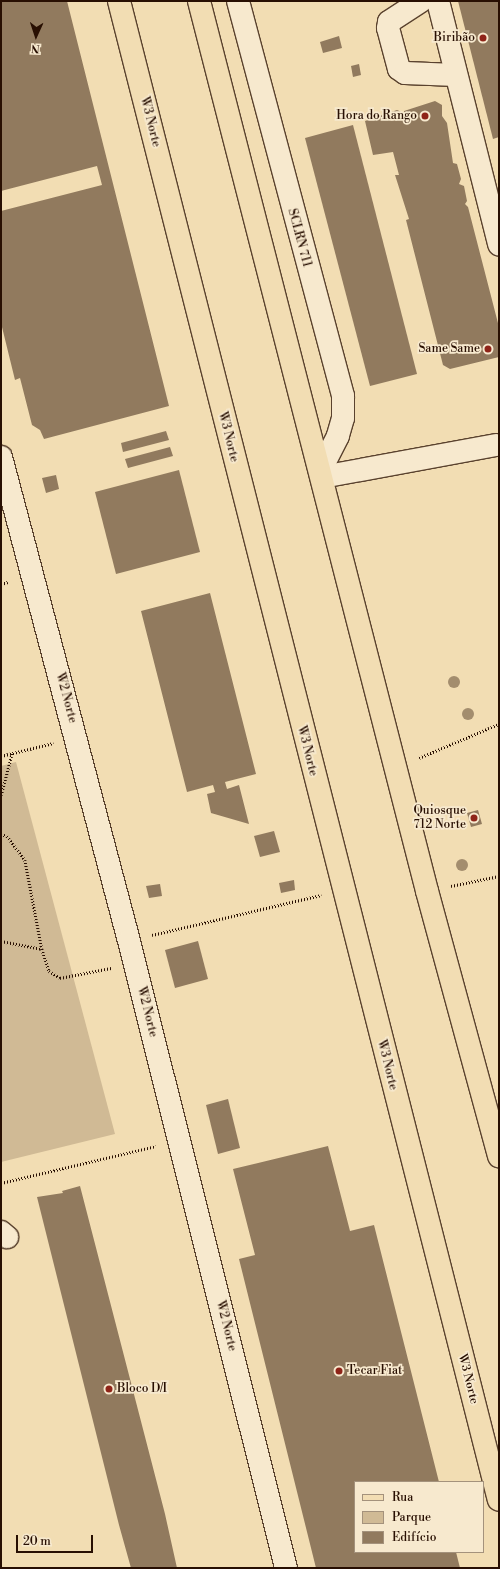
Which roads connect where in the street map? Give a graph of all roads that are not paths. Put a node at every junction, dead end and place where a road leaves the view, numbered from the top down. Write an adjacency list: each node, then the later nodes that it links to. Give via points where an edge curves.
1 (119, 1): 13 (main road, W3 Norte)
2 (238, 1): 11 (street, SCLRN 711, via 343,396 343,418 338,436)
3 (421, 1): 6 (street, via 390,22 388,28 399,69 405,73)
4 (438, 1): 6 (street)
5 (200, 6): 11 (main road)
6 (456, 75): 7 (street)
7 (490, 170): 8 (street)
8 (499, 244)
9 (496, 445): 11 (street)
10 (1, 457): 14 (street, W2 Norte, via 135,962)
11 (321, 474): 12 (main road, via 427,891)
12 (499, 1156)
13 (499, 1500)
14 (286, 1568)

